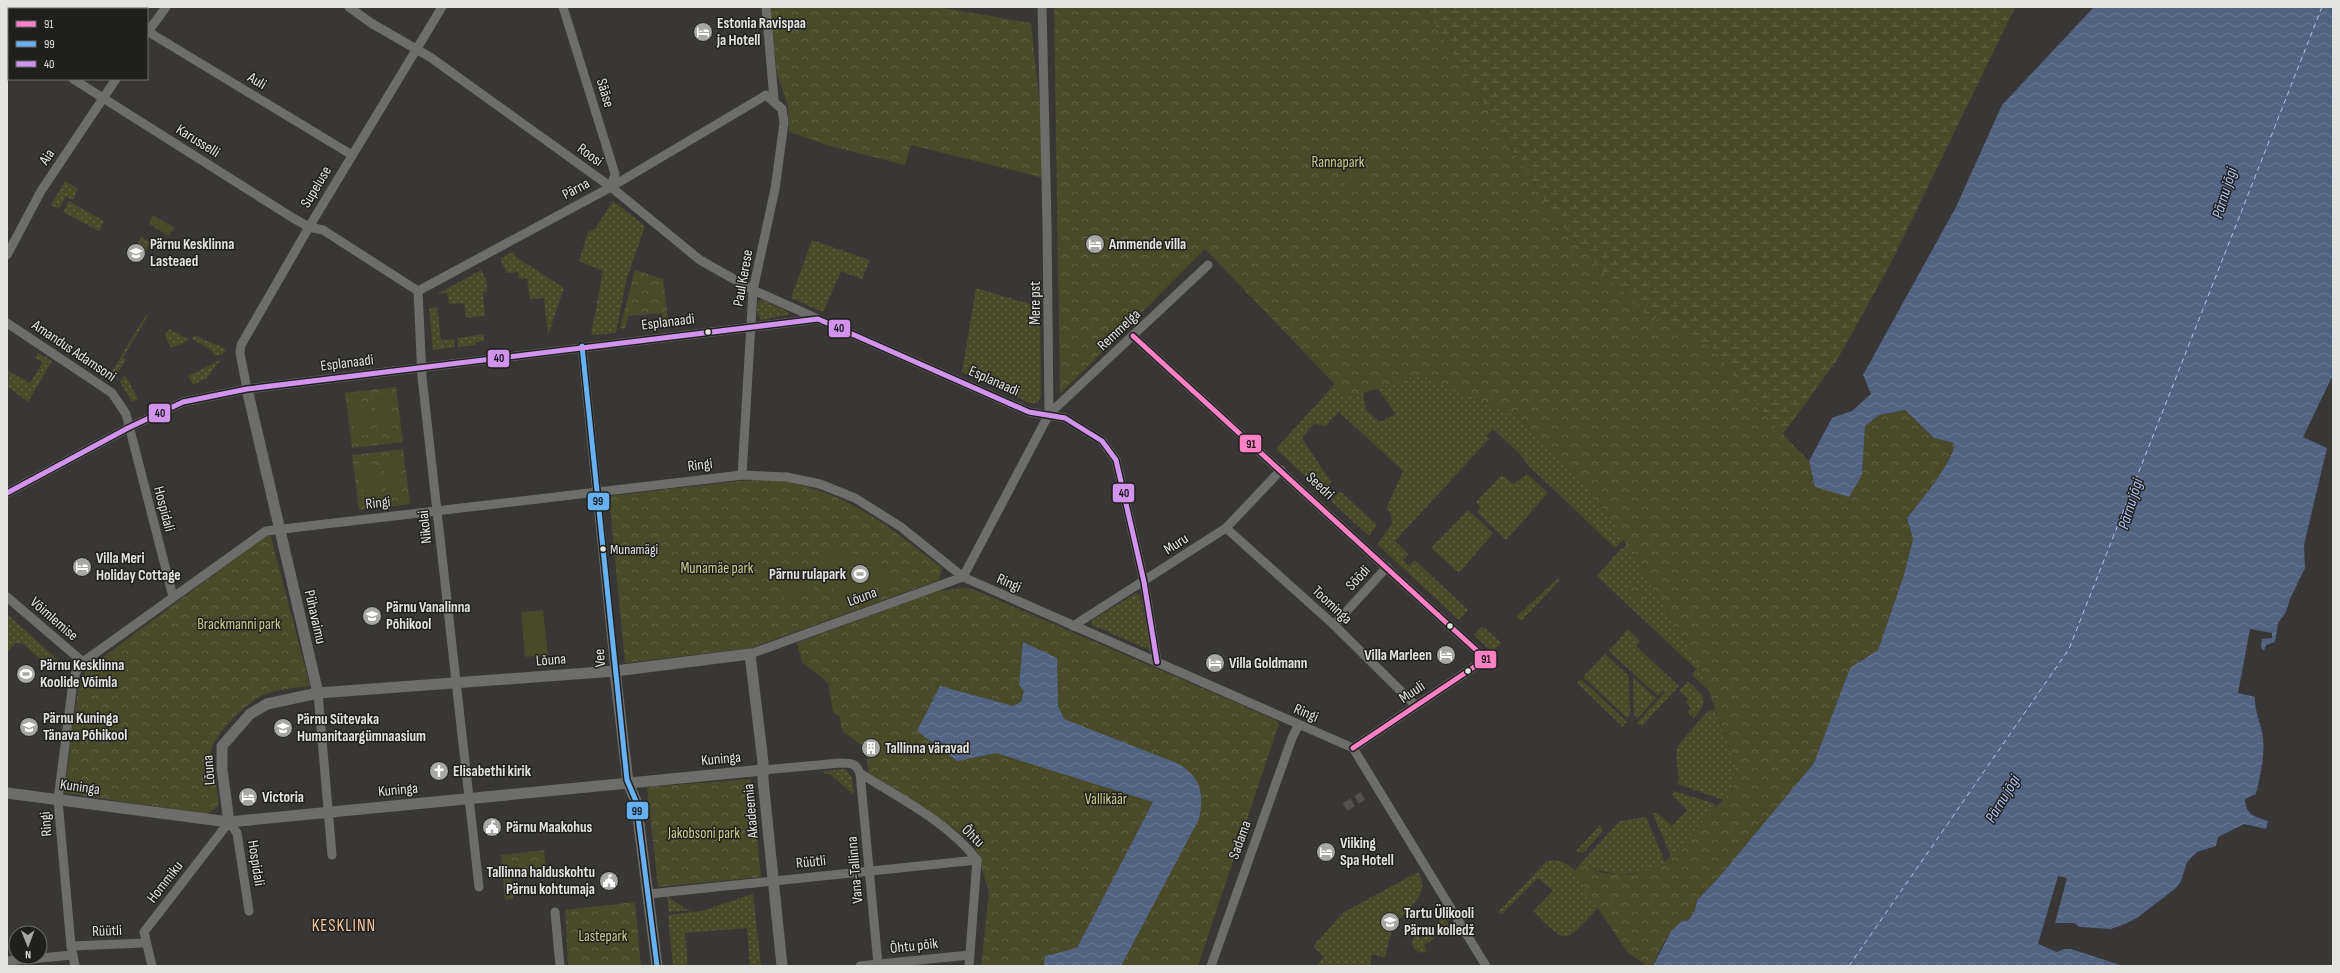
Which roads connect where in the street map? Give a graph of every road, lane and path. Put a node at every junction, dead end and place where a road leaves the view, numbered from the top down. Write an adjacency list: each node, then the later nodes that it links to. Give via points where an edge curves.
1 (166, 7): 7 (street)
2 (349, 7): 9 (street, Roosi)
3 (442, 7): 9 (street, Supeluse)
4 (563, 7): 16 (street, Sääse, via 616,174)
5 (766, 7): 14 (street)
6 (1042, 7): 29 (street, Mere pst, via 1048,223)
7 (148, 31)
8 (148, 33): 15 (street, Auli)
9 (417, 49): 15 (street, Supeluse); 16 (street, Roosi)
10 (75, 80): 13 (street, Karusselli)
11 (115, 80): 13 (street, Aia)
12 (766, 94): 14 (street, Paul Kerese); 16 (street, Pärna)
13 (104, 99): 17 (street, Karusselli); 18 (street, Aia, via 41,191)
14 (774, 100): 20 (street, Paul Kerese, via 782,108 784,116 782,146)
15 (352, 155): 17 (street, Supeluse)
16 (611, 187): 20 (street, Roosi, via 700,260); 21 (street, Pärna)
17 (308, 227): 21 (street, via 323,230); 28 (street, Supeluse, via 241,345 240,353)
18 (7, 255)
19 (1208, 265): 25 (street, Remmelga)
20 (753, 290): 22 (street, Roosi); 24 (street, Paul Kerese)
21 (418, 291): 27 (street, Nikolai)
22 (818, 319): 24 (street, Esplanaadi); 29 (street, Esplanaadi, via 1029,412)
23 (7, 322): 30 (street, Amandus Adamsoni, via 112,393 126,414)
24 (750, 326): 26 (street, Esplanaadi); 32 (street, Paul Kerese)
25 (1133, 336): 29 (street, Remmelga); 31 (street, Seedri)
26 (582, 346): 27 (street, Esplanaadi); 33 (street, Vee)
27 (421, 369): 28 (street, Esplanaadi); 35 (street, Nikolai)
28 (248, 389): 30 (street, Esplanaadi, via 183,402); 37 (street, Pühavaimu)
29 (1049, 414): 39 (street, Mere pst); 40 (street, Esplanaadi, via 1065,418 1102,441 1116,460)
30 (128, 428): 34 (street, Esplanaadi); 42 (street, Hospidali)
31 (1281, 470): 36 (street, Muru); 38 (street, Seedri)
32 (742, 475): 33 (street, Ringi); 39 (street, Ringi, via 787,477 820,484 855,498 902,527)
33 (599, 492): 35 (street, Ringi); 49 (street, Vee)
34 (7, 493)
35 (438, 511): 37 (street, Ringi); 50 (street, Nikolai)
36 (1226, 528): 40 (street, Muru); 43 (street, Toominga)
37 (278, 529): 42 (street, Ringi, via 266,531 250,540); 51 (street, Pühavaimu)
38 (1387, 567): 43 (street, Söödi); 46 (street, Seedri)
39 (963, 577): 44 (street, Ringi); 45 (street, Lõuna)
40 (1144, 582): 44 (street, Muru); 48 (street, Esplanaadi)
41 (7, 597): 47 (street, Võimlemise)
42 (173, 597): 47 (street, Ringi)
43 (1334, 625): 52 (street, Toominga)
44 (1073, 626): 48 (street, Ringi)
45 (750, 654): 49 (street, Lõuna); 55 (street, Akadeemia, via 753,662)
46 (1486, 659): 52 (street, Muuli)
47 (83, 662): 60 (street, Ringi, via 72,682)
48 (1157, 662): 53 (street, Ringi)
49 (615, 671): 50 (street, Lõuna); 57 (street, Vee)
50 (457, 682): 51 (street, Lõuna); 59 (street, Nikolai)
51 (318, 693): 61 (street, Pühavaimu); 62 (street, Lõuna, via 266,704 250,714 225,741 221,751)
52 (1416, 706): 54 (street, Muuli)
53 (1298, 726): 54 (street, Ringi); 83 (street, Sadama, via 1256,835)
54 (1353, 748): 84 (street)
55 (763, 770): 56 (street, Kuninga, via 851,763 857,766); 57 (street, Kuninga); 66 (street, Akadeemia)
56 (860, 773): 64 (street, Õhtu, via 923,812 963,842); 65 (street, Vana-Tallinna)
57 (628, 783): 59 (street, Kuninga); 68 (street, Vee, via 636,801)
58 (7, 793): 60 (street, Kuninga)
59 (468, 799): 61 (street, Kuninga); 67 (street, Nikolai)
60 (58, 800): 62 (street, Kuninga); 72 (street, Ringi)
61 (329, 812): 62 (street, Kuninga); 63 (street, Pühavaimu)
62 (230, 822): 69 (street, Hospidali, via 238,839); 71 (street, Hommiku, via 144,932)
63 (332, 855)
64 (977, 860): 65 (street, Rüütli); 73 (street, Õhtu)
65 (869, 870): 66 (street, Rüütli); 75 (street, Vana-Tallinna)
66 (772, 880): 68 (street, Rüütli); 80 (street, Akadeemia)
67 (480, 887)
68 (649, 894): 79 (street, Vee)
69 (249, 911)
70 (555, 912): 78 (street)
71 (145, 943): 72 (street, Rüütli); 77 (street)
72 (72, 951): 74 (street, Rüütli); 76 (street, Ringi)
73 (970, 955): 75 (street, Õhtu põik); 82 (street, Õhtu)
74 (7, 961)
75 (878, 964): 81 (street, Õhtu põik)
76 (76, 966)
77 (152, 966)
78 (560, 966)
79 (657, 966)
80 (782, 966)
81 (860, 966)
82 (969, 966)
83 (1211, 966)
84 (1486, 966)

